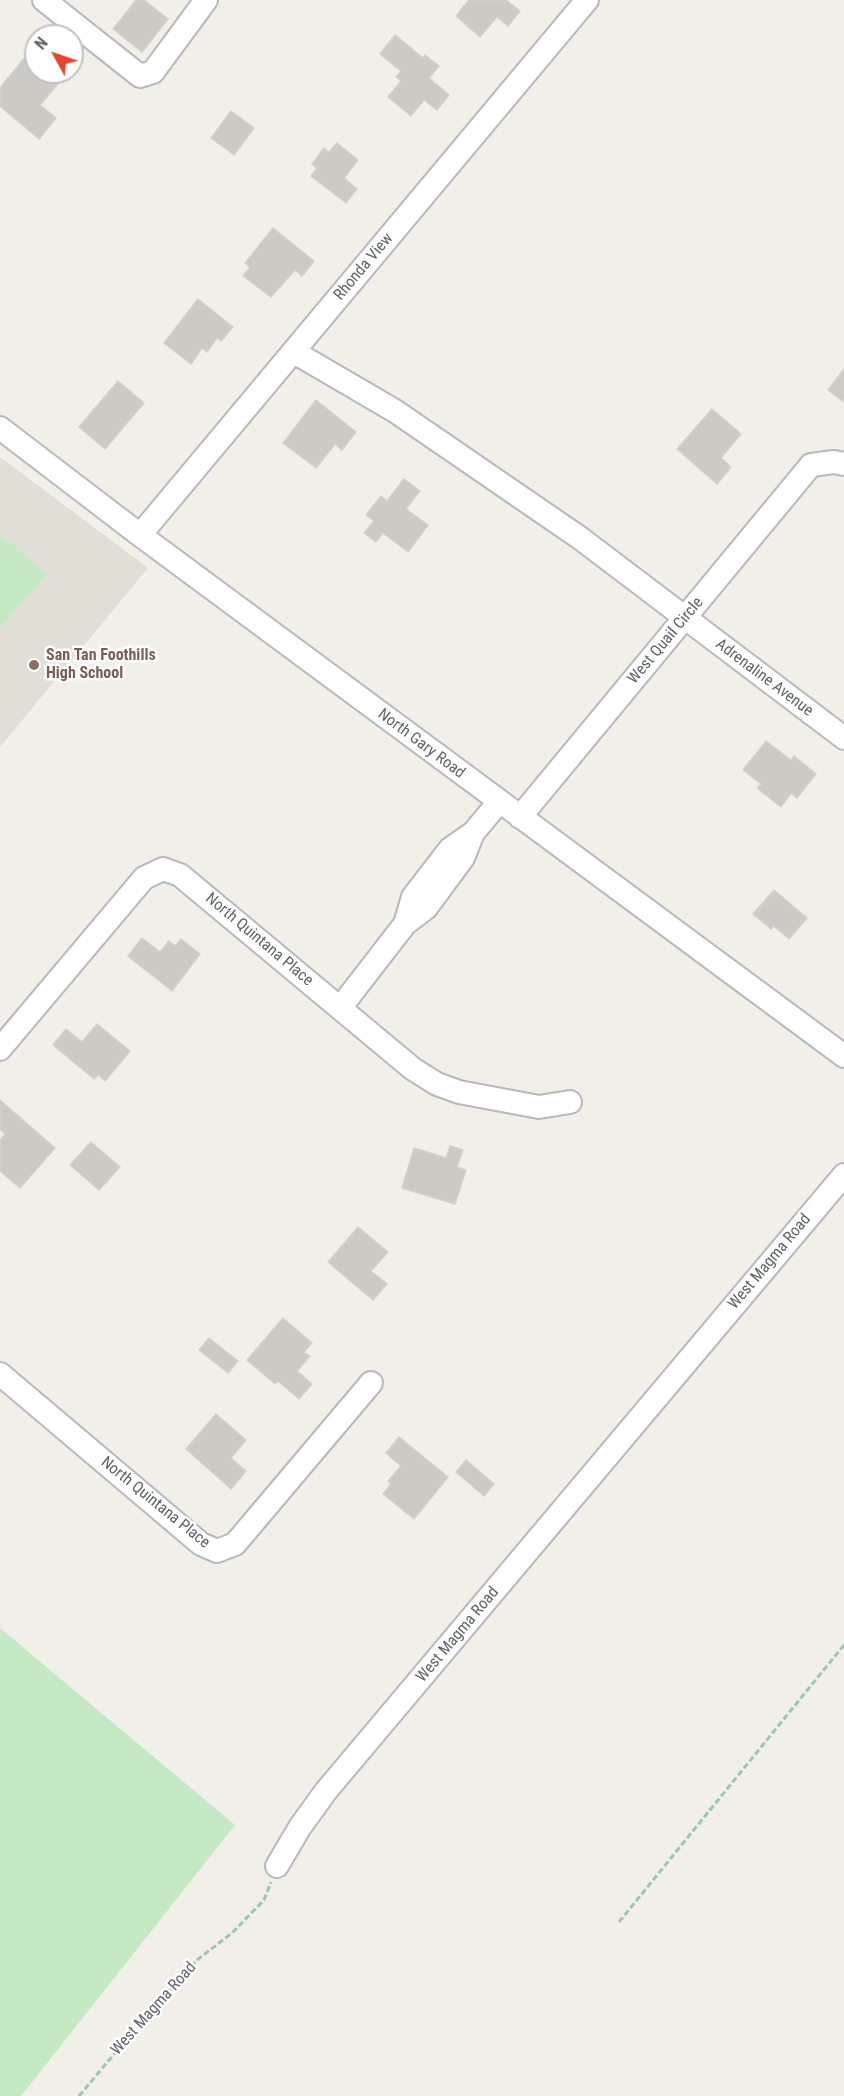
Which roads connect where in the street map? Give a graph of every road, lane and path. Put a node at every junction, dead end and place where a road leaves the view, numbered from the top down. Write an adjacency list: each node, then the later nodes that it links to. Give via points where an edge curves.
1 (44, 0): 2 (street, via 140,76 153,72)
2 (206, 0)
3 (587, 0): 4 (street, Rhonda View)
4 (294, 352): 7 (street, Rhonda View); 8 (street, Adrenaline Avenue, via 441,442 580,538)
5 (0, 428): 7 (street, North Gary Road)
6 (844, 464): 8 (street, West Quail Circle, via 811,465)
7 (140, 535): 10 (street, North Gary Road)
8 (685, 618): 9 (street, Adrenaline Avenue); 11 (street, West Quail Circle)
9 (844, 738)
10 (499, 802): 11 (street, North Gary Road); 12 (street, via 473,833 463,858 426,908 405,924)
11 (520, 817): 14 (street, North Gary Road)
12 (340, 1008): 13 (street, North Quintana Place, via 180,875 164,870 144,878); 15 (street, North Quintana Place, via 437,1084 539,1107)
13 (0, 1049)
14 (844, 1056)
15 (570, 1102)
16 (844, 1175): 20 (street, West Magma Road, via 326,1791)
17 (0, 1374): 18 (street, North Quintana Place, via 201,1544 217,1551 235,1544)
18 (371, 1383)
19 (844, 1645): 21 (path)
20 (277, 1866): 22 (path, West Magma Road, via 264,1900 232,1933 197,1960)
21 (619, 1922)
22 (79, 2096)

